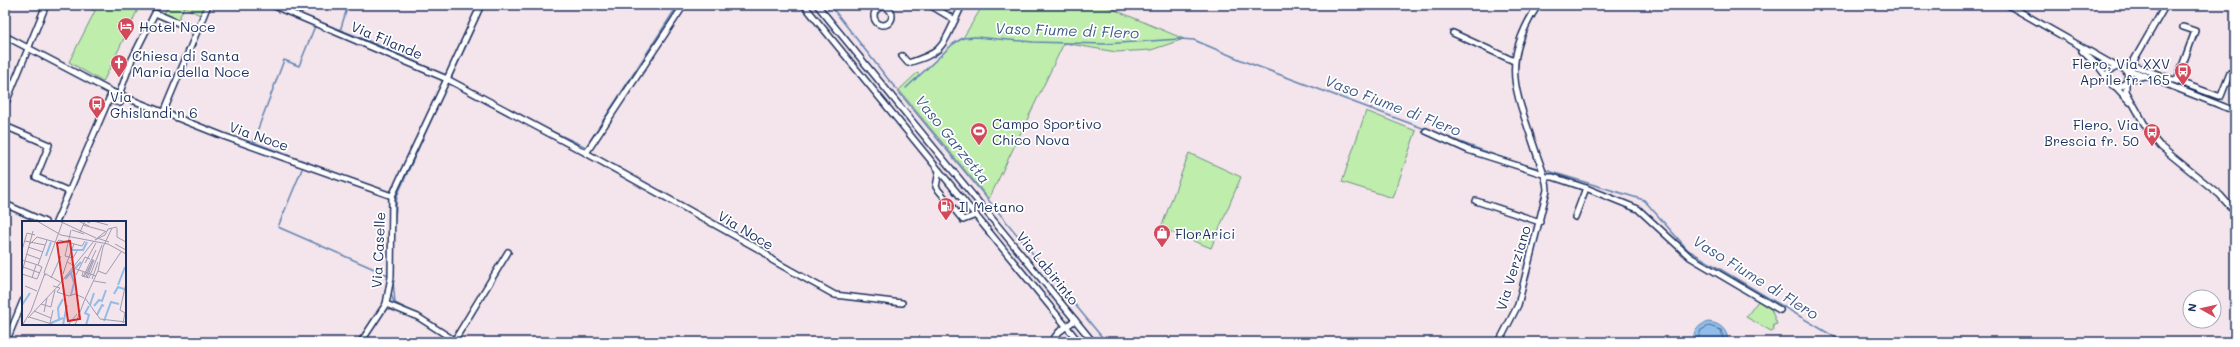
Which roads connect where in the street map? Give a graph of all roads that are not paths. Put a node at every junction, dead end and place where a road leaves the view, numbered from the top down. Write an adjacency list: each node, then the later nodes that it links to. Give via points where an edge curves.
1 (46, 5): 19 (street)
2 (208, 5): 15 (street)
3 (272, 5): 28 (street, Via Filande)
4 (481, 5): 28 (street)
5 (684, 5): 44 (street)
6 (804, 5): 45 (street, Via Labirinto)
7 (817, 5): 58 (street, Via Labirinto)
8 (930, 5): 13 (street)
9 (962, 5): 13 (street)
10 (1538, 5): 21 (street, Via Verziano, via 1526,23)
11 (2008, 5): 18 (street)
12 (2164, 8): 26 (street, via 2133,62 2135,66)
13 (955, 20): 20 (street, via 938,51 908,62)
14 (2183, 27): 29 (street, via 2195,31)
15 (197, 31): 35 (street, via 155,13 132,59); 41 (street)
16 (1454, 33): 21 (street)
17 (5, 36): 19 (street, Via Noce)
18 (2074, 44): 22 (street); 27 (street)
19 (28, 47): 33 (street, Via Noce); 38 (street)
20 (902, 56)
21 (1514, 61): 46 (street, Via Verziano, via 1514,79)
22 (2117, 67): 23 (street); 27 (street, via 2109,71)
23 (2125, 70): 25 (street); 30 (street)
24 (2230, 73): 34 (street, via 2221,96)
25 (2145, 76): 30 (street); 31 (street)
26 (2165, 76): 29 (street); 31 (street)
27 (2107, 78): 32 (street, via 2110,84)
28 (447, 80): 44 (street, Via Noce); 49 (street)
29 (2177, 80): 34 (street)
30 (2127, 81): 32 (street, via 2123,86); 39 (street, via 2126,90)
31 (2162, 83): 36 (street)
32 (2116, 87): 39 (street)
33 (112, 92): 35 (street, Via Noce); 37 (street)
34 (2207, 92): 36 (street)
35 (122, 95): 37 (street, via 120,103); 41 (street, Via Noce)
36 (2205, 99): 40 (street)
37 (109, 100): 48 (street)
38 (5, 105)
39 (2134, 106): 52 (street, via 2150,134 2161,147 2220,196)
40 (2235, 111)
41 (163, 113): 49 (street, Via Noce)
42 (5, 126): 48 (street, via 49,145 36,177)
43 (1426, 131): 46 (street, via 1473,152)
44 (586, 152): 62 (street, Via Noce, via 835,295)
45 (939, 171): 53 (street, Via Labirinto); 53 (street, via 936,187 963,220)
46 (1543, 174): 47 (street); 57 (street, Via Verziano, via 1547,190)
47 (1586, 188): 54 (street); 64 (street, via 1638,209 1690,257)
48 (68, 191): 56 (street)
49 (392, 196): 63 (street, Via Caselle, via 391,277)
50 (1476, 201): 57 (street, Via Verziano)
51 (5, 204): 55 (street)
52 (2235, 212)
53 (976, 215): 60 (street, Via Labirinto)
54 (1576, 217)
55 (43, 221)
56 (56, 221)
57 (1540, 222): 73 (street, Via Verziano, via 1518,305)
58 (1018, 251): 60 (street); 65 (street, Via Labirinto)
59 (508, 252): 67 (street)
60 (1010, 257): 66 (street, Via Labirinto)
61 (22, 303): 68 (street)
62 (902, 303)
63 (386, 304): 67 (street, Via Caselle, via 418,317); 69 (street, Via Caselle)
64 (1780, 310)
65 (1075, 320): 66 (street); 72 (street, Via Labirinto)
66 (1067, 326): 70 (street); 71 (street, Via Labirinto)
67 (455, 341)
68 (6, 342)
69 (361, 342)
70 (1051, 342)
71 (1079, 342)
72 (1093, 342)
73 (1499, 342)

